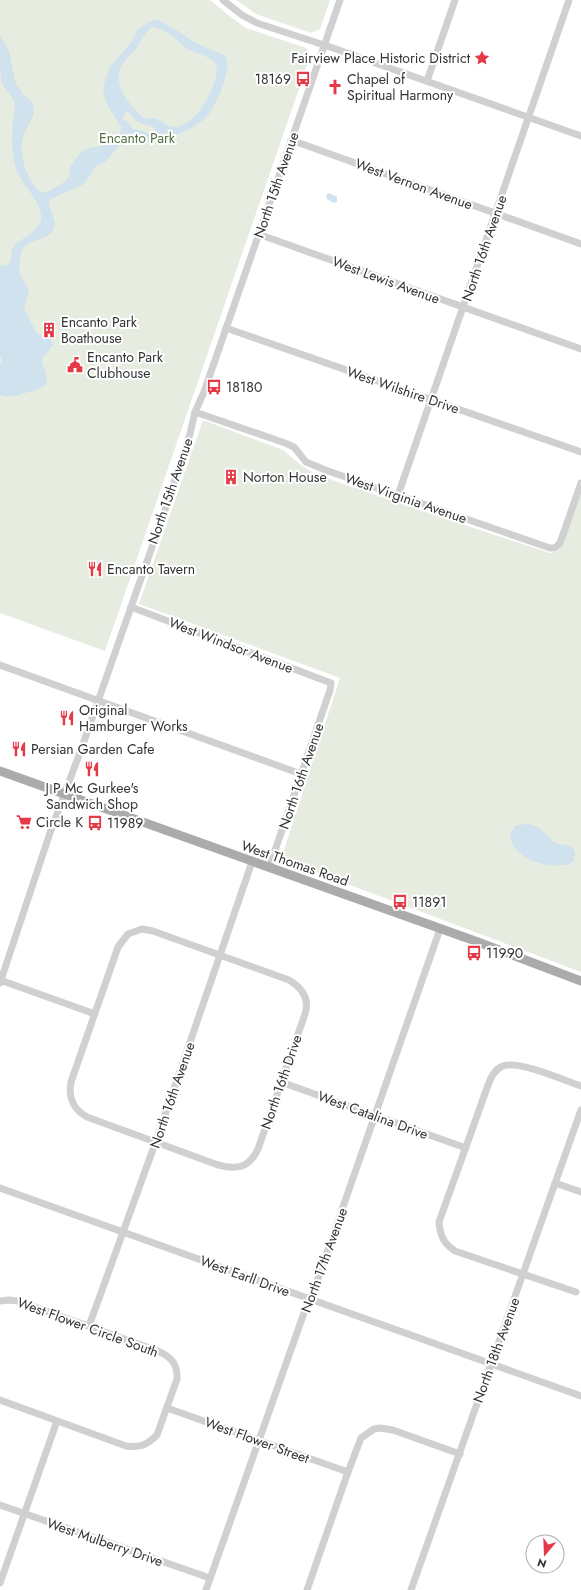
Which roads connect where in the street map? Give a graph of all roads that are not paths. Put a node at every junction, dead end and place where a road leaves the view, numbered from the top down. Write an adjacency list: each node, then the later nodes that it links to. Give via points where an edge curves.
1 (223, 0): 5 (street, via 250,20)
2 (340, 0): 5 (street, North 15th Avenue)
3 (455, 0): 6 (street)
4 (569, 0): 7 (street, North 16th Avenue)
5 (324, 45): 6 (street); 9 (street, North 15th Avenue)
6 (427, 81): 7 (street)
7 (528, 118): 8 (street); 10 (street, North 16th Avenue)
8 (581, 136)
9 (291, 140): 10 (street, West Vernon Avenue); 11 (street, North 15th Avenue)
10 (495, 213): 12 (street, West Vernon Avenue); 13 (street, North 16th Avenue)
11 (258, 234): 13 (street, West Lewis Avenue); 14 (street, North 15th Avenue)
12 (581, 244)
13 (463, 307): 15 (street, West Lewis Avenue); 16 (street, North 16th Avenue)
14 (226, 328): 16 (street, West Wilshire Drive); 17 (street, North 15th Avenue)
15 (581, 349)
16 (431, 400): 18 (street, West Wilshire Drive); 20 (street, North 16th Avenue)
17 (195, 412): 20 (street, West Virginia Avenue, via 285,443 294,447 306,462); 21 (street, North 15th Avenue, via 184,452)
18 (581, 452)
19 (581, 483): 20 (street, West Virginia Avenue, via 560,543 555,548)
20 (398, 495)
21 (130, 607): 23 (street, West Windsor Avenue); 24 (street, North 15th Avenue)
22 (0, 665): 24 (street)
23 (331, 683): 26 (street, North 16th Avenue)
24 (98, 700): 26 (street); 27 (street, North 15th Avenue)
25 (0, 772): 27 (main road, West Thomas Road)
26 (301, 774): 29 (street, North 16th Avenue)
27 (64, 795): 28 (main road, West Thomas Road); 32 (street, North 15th Avenue)
28 (252, 862): 29 (main road, West Thomas Road); 31 (street, North 16th Avenue)
29 (269, 868): 30 (main road, West Thomas Road)
30 (440, 929): 33 (main road, West Thomas Road); 38 (street, North 17th Avenue)
31 (220, 955): 34 (street, via 153,931 136,930 124,937 118,947); 35 (street, North 16th Drive, via 289,980 297,985 306,998 306,1009); 39 (street, North 16th Avenue)
32 (0, 981): 34 (street)
33 (581, 981)
34 (95, 1014): 39 (street, via 71,1082 72,1102 77,1110 87,1117)
35 (281, 1082): 38 (street, West Catalina Drive); 39 (street, North 16th Drive, via 255,1155 241,1166 229,1168)
36 (581, 1086): 40 (street, via 523,1066 503,1066 491,1077)
37 (581, 1110): 41 (street, North 18th Avenue)
38 (375, 1116): 40 (street, West Catalina Drive); 47 (street, North 17th Avenue)
39 (156, 1141): 44 (street, North 16th Avenue)
40 (466, 1148): 45 (street, via 439,1222 442,1239 455,1251)
41 (555, 1183): 43 (street); 45 (street, North 18th Avenue)
42 (0, 1188): 44 (street, West Earll Drive)
43 (581, 1192)
44 (123, 1232): 47 (street, West Earll Drive); 49 (street, North 16th Avenue)
45 (523, 1274): 46 (street); 50 (street, North 18th Avenue)
46 (576, 1292)
47 (310, 1299): 50 (street, West Earll Drive); 55 (street, North 17th Avenue)
48 (0, 1301): 49 (street, West Flower Circle South, via 18,1301)
49 (89, 1326): 53 (street, West Flower Circle South, via 158,1351 173,1361 177,1379)
50 (491, 1365): 51 (street, West Earll Drive); 56 (street, North 18th Avenue)
51 (581, 1396)
52 (0, 1400): 54 (street, West Flower Circle South)
53 (167, 1408): 54 (street, West Flower Circle South, via 157,1435 150,1442 137,1447 126,1446); 55 (street, West Flower Street)
54 (57, 1421): 59 (street)
55 (259, 1440): 57 (street, West Flower Street); 60 (street, North 17th Avenue)
56 (460, 1454): 57 (street, via 393,1430 380,1428 361,1438); 64 (street, North 18th Avenue)
57 (348, 1472): 63 (street)
58 (0, 1505): 59 (street, West Mulberry Drive)
59 (25, 1514): 60 (street, West Mulberry Drive); 61 (street)
60 (210, 1578): 62 (street, North 17th Avenue)
61 (0, 1583)
62 (206, 1590)
63 (307, 1590)
64 (411, 1590)

